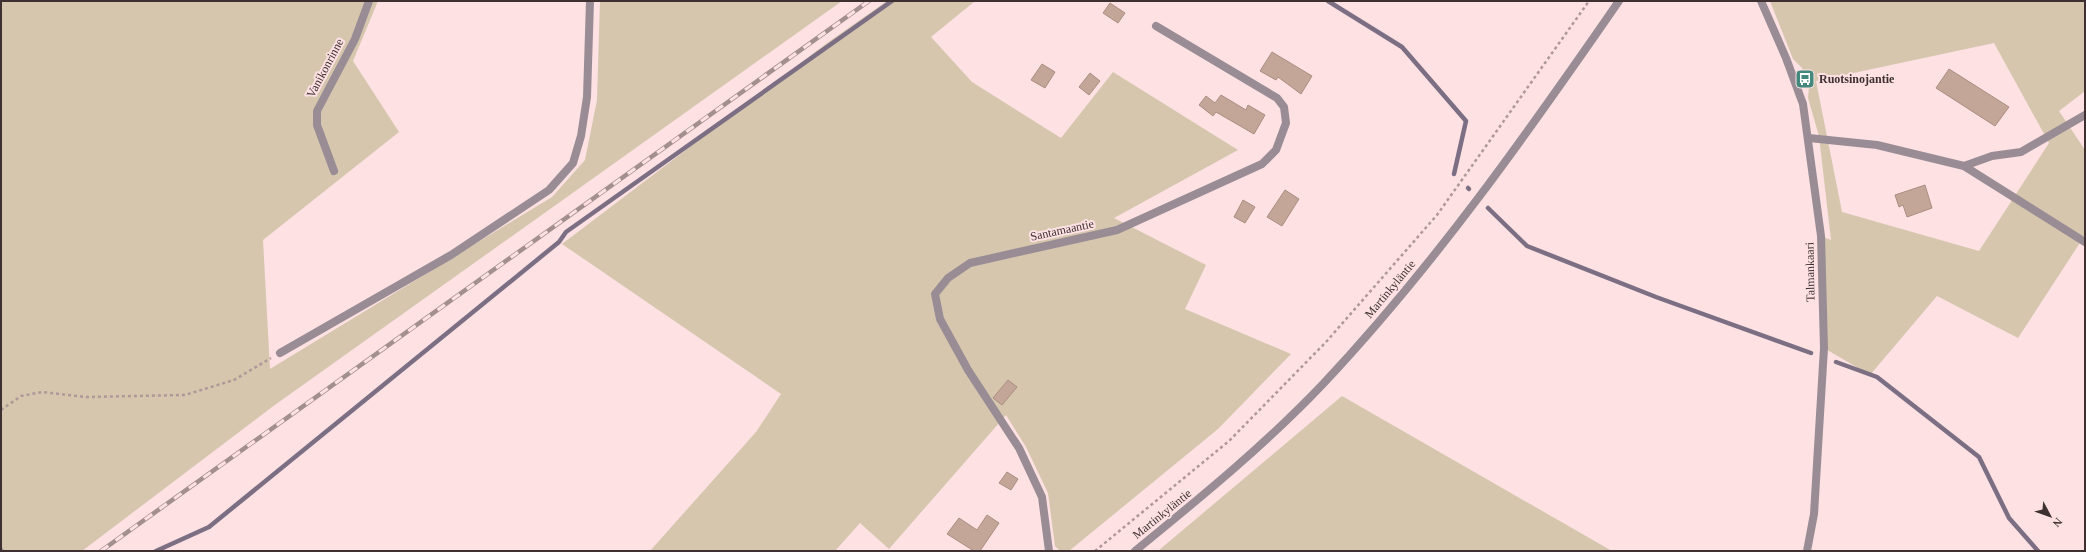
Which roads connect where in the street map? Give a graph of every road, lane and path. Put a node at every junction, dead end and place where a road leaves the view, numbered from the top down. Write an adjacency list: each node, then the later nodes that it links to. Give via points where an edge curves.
1 (370, 1): 10 (street, Vanikonrinne, via 355,39 317,111 317,125)
2 (590, 1): 12 (street, via 587,97 581,136 573,163 549,190 450,255)
3 (1589, 1): 17 (path, via 1437,215 1326,342 1229,441)
4 (1619, 1): 18 (street, Martinkyläntie, via 1456,229 1388,311 1322,384 1233,471)
5 (1762, 1): 8 (street, Talmankaari, via 1803,104)
6 (1156, 26): 16 (street, Santamaantie, via 1277,98 1284,107 1286,122 1276,150 1262,164 1118,230 970,263 948,278 935,294 940,319 968,370 1019,448 1042,497)
7 (2085, 115): 9 (street, via 2022,152 1992,156)
8 (1809, 138): 9 (street, via 1877,145); 19 (street, Talmankaari, via 1821,236 1824,348 1814,514)
9 (1964, 166): 11 (street)
10 (334, 171)
11 (2085, 242)
12 (280, 353): 13 (path, via 234,380 185,395 86,397 42,392 21,396)
13 (1, 410)
14 (1, 548): 15 (path)
15 (3, 551)
16 (1049, 551)
17 (1095, 551)
18 (1135, 551)
19 (1807, 551)

